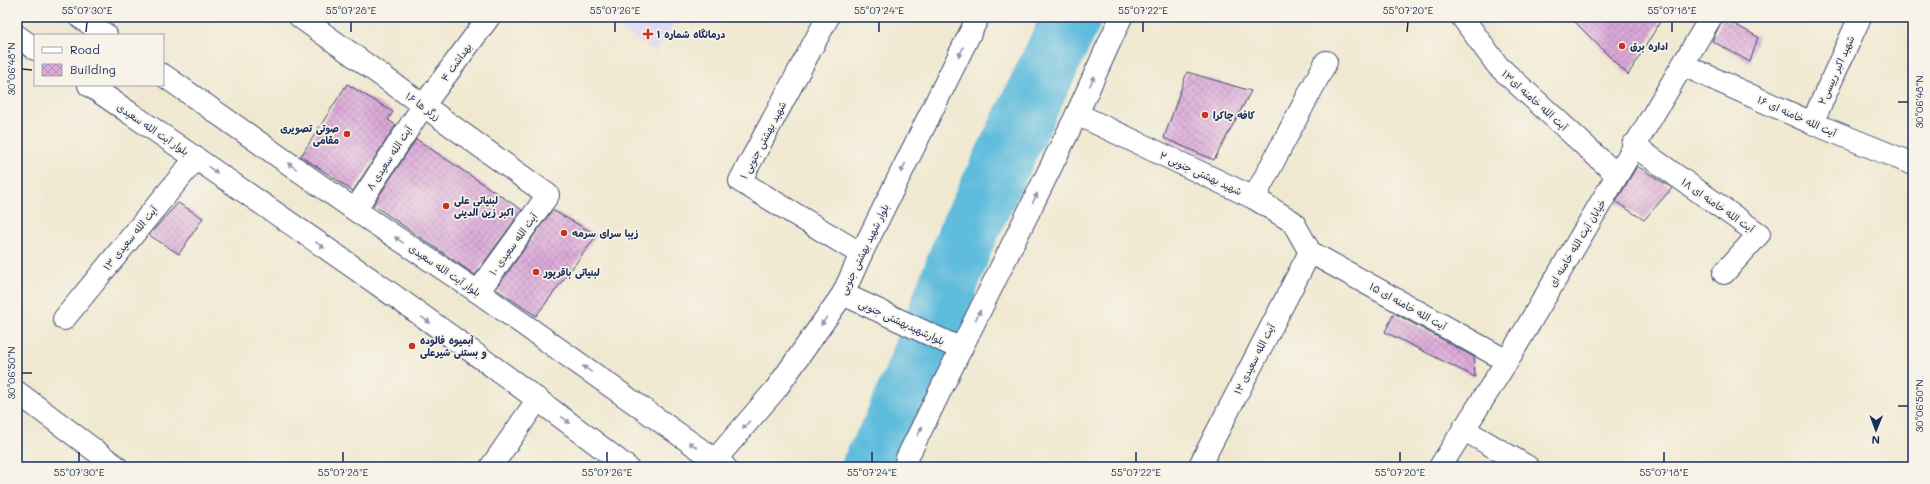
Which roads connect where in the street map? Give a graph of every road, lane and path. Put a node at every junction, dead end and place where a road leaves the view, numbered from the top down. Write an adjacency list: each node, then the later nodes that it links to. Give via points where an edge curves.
1 (80, 17): 10 (street)
2 (300, 17): 17 (street, زرگر ها ۱۶)
3 (489, 17): 17 (street, بهداشت ۴)
4 (828, 17): 28 (street, شهید بهشتی جنوبی ۱, via 740,181)
5 (978, 17): 28 (street, بلوار شهید بهشتی جنوبی, one-way to 28)
6 (1121, 17): 18 (street, one-way to 6)
7 (1462, 17): 23 (street, آیت الله خامنه ای۱۳, via 1498,66)
8 (1710, 17): 14 (street, خیابان آیت الله خامنه ای)
9 (1860, 17): 19 (street, شهید اکبر رییسی۲)
10 (105, 34)
11 (17, 36): 12 (street)
12 (34, 47)
13 (1326, 62): 25 (street)
14 (1683, 65): 19 (street, آیت الله خامنه ای ۱۶); 20 (street, خیابان آیت الله خامنه ای)
15 (164, 76): 26 (street, بلوار آیت الله سعیدی, one-way to 15)
16 (90, 86): 21 (street, بلوار آیت الله سعیدی)
17 (423, 106): 24 (street, زرگر ها ۱۶); 26 (street, آیت الله سعیدی ۸)
18 (1076, 114): 25 (street, شهید بهشتی جنوبی ۲); 33 (street, one-way to 18)
19 (1812, 123): 22 (street, آیت الله خامنه ای ۱۶)
20 (1633, 146): 23 (street, خیابان آیت الله خامنه ای); 29 (street, آیت الله خامنه ای ۱۸, via 1759,234)
21 (196, 158): 32 (street, آیت الله سعیدی ۱۳); 36 (street, بلوار آیت الله سعیدی, one-way to 36)
22 (1913, 164)
23 (1617, 175): 34 (street, خیابان آیت الله خامنه ای)
24 (548, 195): 30 (street, آیت الله سعیدی ۱۰)
25 (1254, 198): 27 (street, شهید بهشتی جنوبی ۲, via 1293,222)
26 (355, 210): 30 (street, بلوار آیت الله سعیدی, one-way to 26)
27 (1310, 252): 34 (street, آیت الله خامنه ای ۱۵); 43 (street, آیت الله سعیدی ۱۲)
28 (861, 254): 31 (street, بلوار شهید بهشتی جنوبی)
29 (1724, 273)
30 (478, 292): 38 (street, بلوار آیت الله سعیدی, one-way to 30)
31 (843, 294): 33 (street, بلوارشهیدبهشتی جنوبی); 38 (street, بلوار شهید بهشتی جنوبی, one-way to 38)
32 (64, 319)
33 (961, 349): 42 (street, one-way to 33, via 907,458)
34 (1507, 361): 37 (street, خیابان آیت الله خامنه ای)
35 (17, 392): 39 (street)
36 (538, 399): 40 (street); 41 (street, بلوار آیت الله سعیدی, one-way to 41)
37 (1463, 429): 44 (street, خیابان آیت الله خامنه ای); 45 (street)
38 (720, 464)
39 (117, 467)
40 (491, 467)
41 (627, 467)
42 (905, 467)
43 (1199, 467)
44 (1440, 467)
45 (1528, 467)

